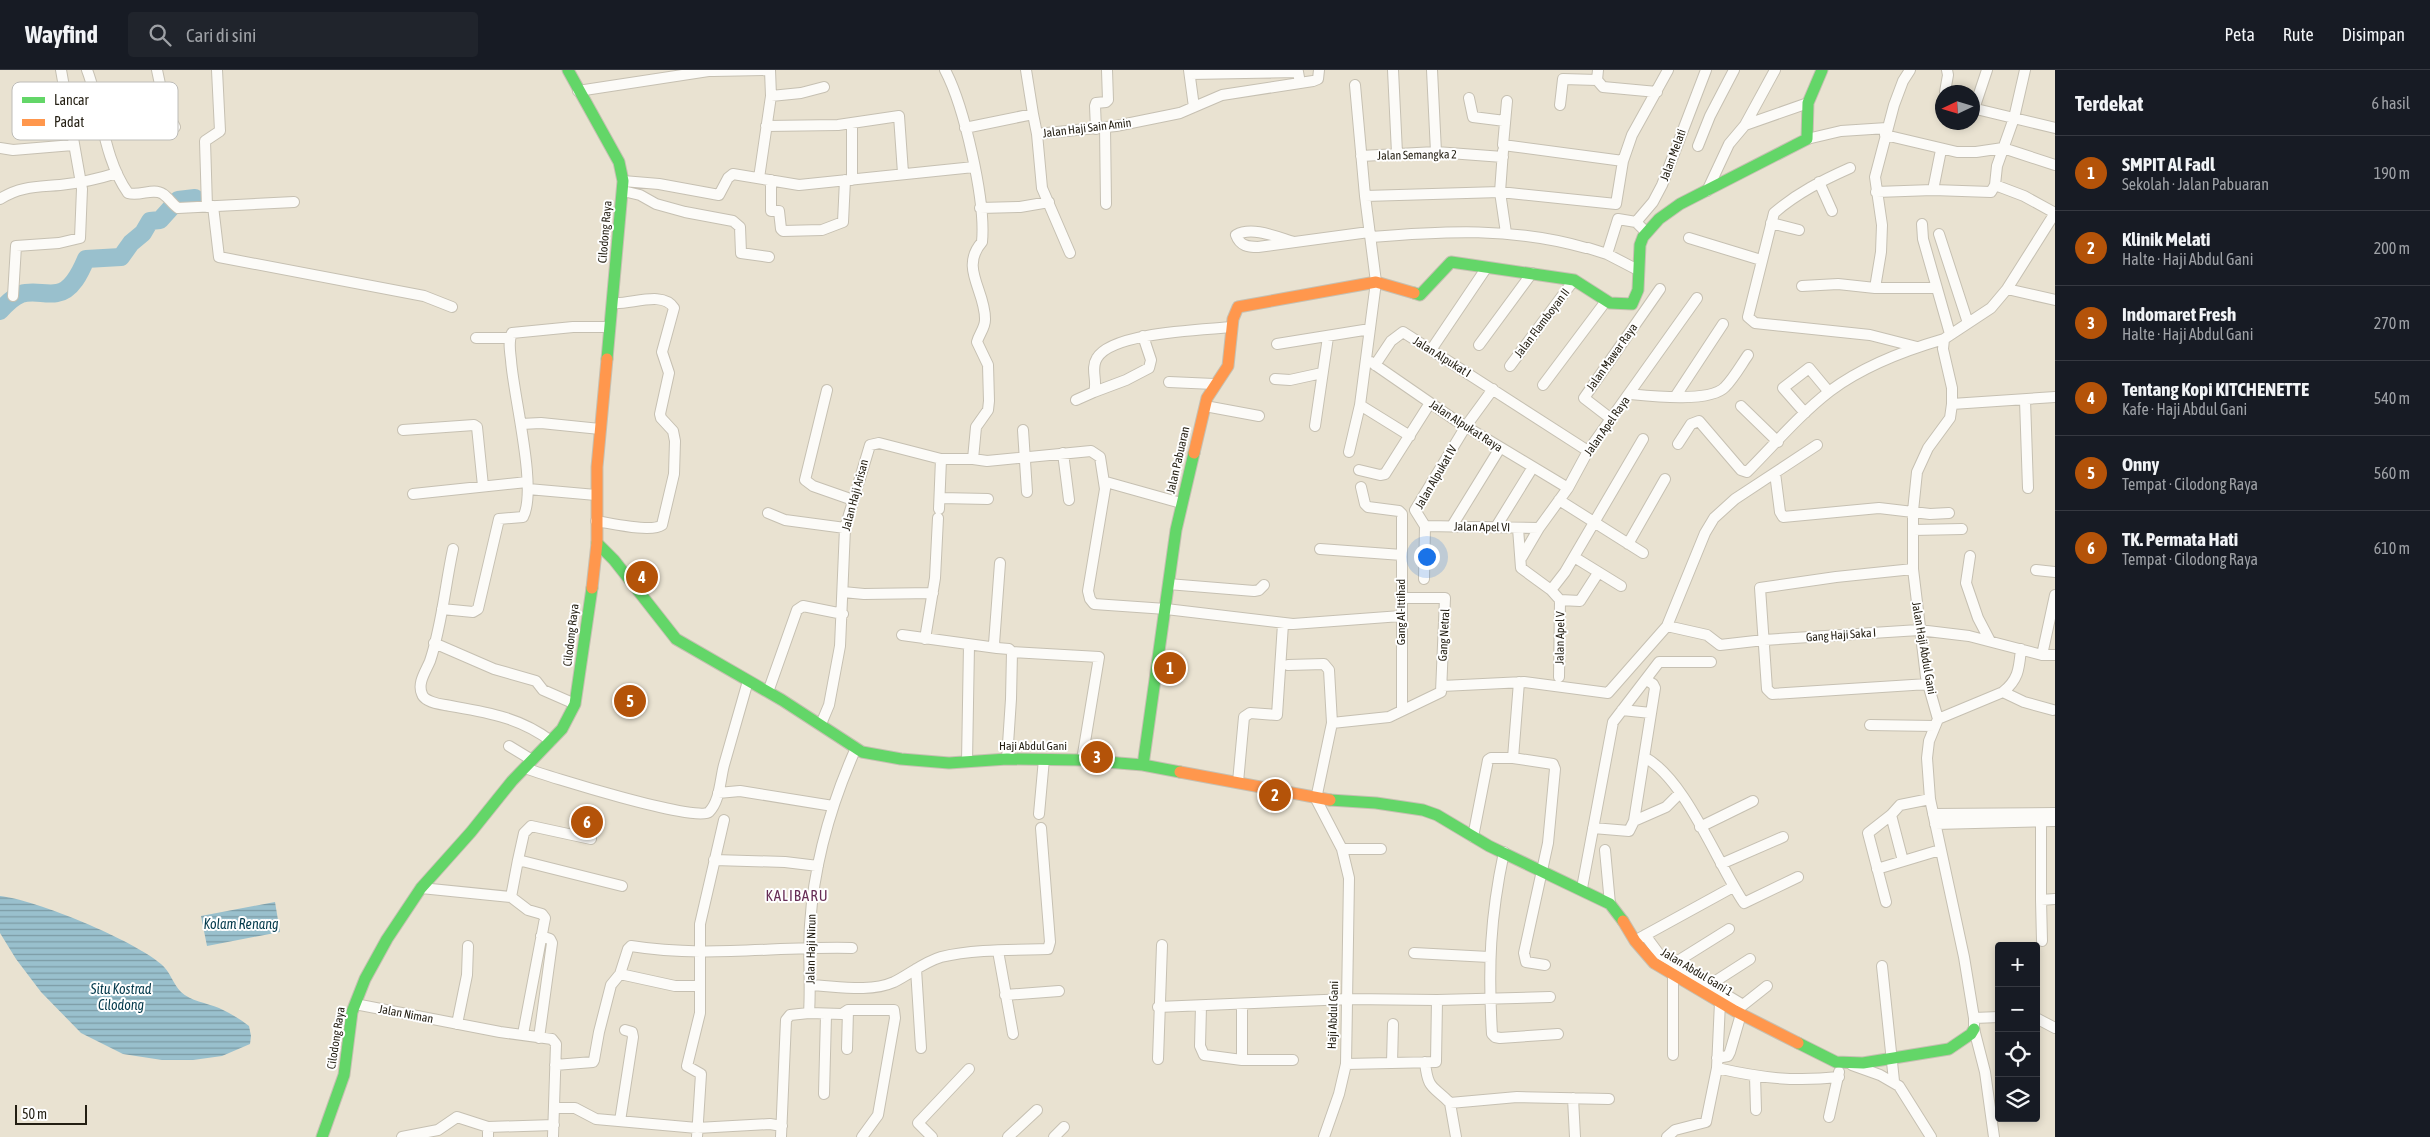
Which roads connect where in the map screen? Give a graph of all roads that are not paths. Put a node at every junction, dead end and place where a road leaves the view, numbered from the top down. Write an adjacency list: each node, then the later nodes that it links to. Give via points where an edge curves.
1 (217, 70): 82 (street, via 220,131 205,141)
2 (568, 70): 27 (street, Cilodong Raya)
3 (770, 70): 19 (street); 29 (street)
4 (945, 70): 42 (street)
5 (1026, 70): 36 (street)
6 (1107, 70): 43 (street, via 1108,100 1095,106)
7 (1318, 70): 22 (street, via 1318,79)
8 (1393, 70): 57 (street)
9 (1432, 70): 56 (street)
10 (1668, 70): 28 (street)
11 (1706, 70): 86 (street, Jalan Melati, via 1662,185)
12 (1734, 70): 52 (street)
13 (1775, 70): 40 (street)
14 (1822, 70): 32 (street)
15 (1910, 70): 45 (street)
16 (1946, 70): 24 (street)
17 (1987, 70): 26 (street)
18 (2025, 70): 37 (street)
19 (714, 71): 27 (street)
20 (1189, 72): 22 (street, via 1298,72); 34 (street)
21 (1597, 75): 28 (street, via 1604,87); 33 (street, via 1563,79)
22 (1300, 83): 34 (street, Jalan Haji Sain Amin, via 1222,95)
23 (1355, 85): 58 (street)
24 (1947, 85)
25 (824, 87): 29 (street)
26 (1980, 89)
27 (578, 91): 72 (street, Cilodong Raya, via 619,162)
28 (1657, 92): 60 (street, via 1632,135)
29 (771, 96): 41 (street)
30 (1469, 98): 38 (street, via 1473,117)
31 (1507, 100): 38 (street)
32 (1808, 103): 40 (street); 49 (street)
33 (1560, 105)
34 (1194, 108): 43 (street, Jalan Haji Sain Amin)
35 (1980, 110): 37 (street)
36 (1033, 114): 42 (street, Jalan Haji Sain Amin); 46 (street, Jalan Haji Sain Amin)
37 (2014, 118): 44 (street); 54 (street)
38 (1505, 120): 51 (street)
39 (852, 123): 41 (street); 65 (street, via 899,116); 68 (street)
40 (1744, 125): 74 (street, via 1729,144)
41 (766, 126): 66 (street)
42 (965, 128): 62 (street)
43 (1100, 128): 46 (street, Jalan Haji Sain Amin); 81 (street)
44 (2055, 128)
45 (1886, 131): 49 (street, via 1841,131); 55 (street); 76 (street, via 1875,177)
46 (1037, 134): 80 (street, via 1042,188)
47 (72, 140): 50 (street)
48 (107, 140): 64 (street)
49 (1807, 140): 74 (street)
50 (73, 145): 53 (street, via 13,150); 70 (street)
51 (1503, 145): 59 (street); 60 (street)
52 (1698, 146)
53 (0, 148)
54 (2004, 148): 55 (street, via 1969,153); 61 (street); 71 (street, via 1997,166)
55 (1941, 150): 73 (street)
56 (1436, 152): 57 (street, Jalan Semangka 2); 59 (street, Jalan Semangka 2)
57 (1397, 153): 58 (street, Jalan Semangka 2)
58 (1361, 156): 77 (street)
59 (1503, 157): 75 (street)
60 (1623, 161): 75 (street, via 1616,204)
61 (2055, 165)
62 (974, 167): 65 (street); 83 (street)
63 (1850, 168): 69 (street)
64 (117, 173): 70 (street); 82 (street, via 128,193 162,192 174,205)
65 (903, 174): 68 (street)
66 (758, 178): 67 (street); 72 (street, via 738,174 730,176 719,195 659,184)
67 (770, 180): 68 (street, via 799,185); 68 (street, via 771,210 779,211 784,231 822,230 843,222)
68 (848, 180)
69 (1819, 182): 84 (street); 87 (street, via 1787,201 1774,213)
70 (80, 185): 78 (street, via 26,187); 110 (street, via 80,238 16,246)
71 (1995, 185): 73 (street, via 1991,192 1985,193); 85 (street)
72 (622, 190): 98 (street, via 656,204 733,222 740,227 741,253); 115 (street, Cilodong Raya)
73 (1933, 190): 76 (street)
74 (1707, 191): 90 (street, via 1682,202)
75 (1500, 192): 77 (street); 91 (street)
76 (1876, 192): 106 (street, via 1882,225)
77 (1365, 196): 93 (street)
78 (0, 199)
79 (294, 202): 82 (street)
80 (1049, 202): 83 (street); 96 (street)
81 (1106, 204)
82 (210, 206): 116 (street, via 218,258 424,296)
83 (980, 208): 173 (street, via 982,242 974,251 972,262 984,312 984,326 977,342 988,365 989,401 988,410 976,426)
84 (1832, 211)
85 (2055, 213): 109 (street)
86 (1636, 222): 90 (street); 97 (street, via 1618,219)
87 (1771, 222): 89 (street); 99 (street)
88 (1922, 224): 107 (street, Jalan Haji Abdul Gani)
89 (1799, 230)
90 (1646, 232): 101 (street, via 1640,242)
91 (1506, 233): 93 (street, via 1444,231); 97 (street, via 1561,241)
92 (1939, 234): 118 (street)
93 (1370, 235): 95 (street); 104 (street)
94 (1689, 238): 99 (street)
95 (1294, 242)
96 (1070, 253)
97 (1607, 254): 101 (street)
98 (770, 257)
99 (1761, 260): 130 (street, via 1748,315 1753,322 1870,335)
100 (1487, 267): 102 (street); 104 (street, via 1451,262 1420,295); 131 (street)
101 (1636, 268): 112 (street)
102 (1532, 273): 103 (street); 129 (street)
103 (1574, 280): 114 (street); 134 (street, Jalan Flamboyan II)
104 (1376, 282): 121 (street, Jalan Pabuaran, via 1238,307); 122 (street)
105 (1802, 286): 106 (street, via 1838,284)
106 (1875, 288): 107 (street)
107 (1937, 288): 124 (street, Jalan Haji Abdul Gani)
108 (1660, 289): 117 (street, Jalan Mawar Raya)
109 (2007, 289): 113 (street); 118 (street, via 1991,308)
110 (12, 296)
111 (1697, 298): 144 (street, Jalan Apel Raya)
112 (1634, 300): 114 (street); 117 (street)
113 (2055, 300)
114 (1606, 301): 139 (street)
115 (613, 303): 120 (street, Cilodong Raya); 197 (street, via 660,299 674,308 662,352 669,373 660,414 675,437 674,474 659,527)
116 (452, 307)
117 (1645, 312): 156 (street, Jalan Mawar Raya, via 1584,398)
118 (1968, 323): 124 (street)
119 (1723, 324): 145 (street)
120 (610, 327): 127 (street, via 512,333); 160 (street, Cilodong Raya)
121 (1232, 327): 123 (street); 138 (street, Jalan Pabuaran, via 1228,368)
122 (1370, 330): 125 (street); 133 (street)
123 (1143, 336): 142 (street, via 1116,344 1100,354 1093,368); 142 (street, via 1151,360 1148,368)
124 (1947, 336): 130 (street); 150 (street, Jalan Haji Abdul Gani, via 1943,349 1952,388)
125 (1328, 337): 128 (street); 135 (street)
126 (476, 338): 127 (street)
127 (509, 338): 157 (street)
128 (1277, 344)
129 (1479, 345)
130 (1917, 347): 143 (street, via 1846,380)
131 (1431, 350): 133 (street, Jalan Alpukat I, via 1402,332); 140 (street, Jalan Alpukat I)
132 (1748, 354): 145 (street, via 1724,388 1703,396)
133 (1371, 362): 149 (street, Jalan Alpukat Raya); 151 (street)
134 (1510, 366)
135 (1322, 373): 136 (street, via 1290,380); 158 (street)
136 (1275, 379)
137 (1169, 382): 138 (street)
138 (1214, 384): 152 (street, Jalan Pabuaran)
139 (1543, 385)
140 (1493, 389): 159 (street); 169 (street, Jalan Alpukat I)
141 (827, 390): 189 (street, via 805,480)
142 (1094, 392): 147 (street)
143 (1829, 392): 154 (street); 154 (street, via 1809,368 1783,388)
144 (1629, 394): 145 (street); 156 (street, Jalan Apel Raya)
145 (1675, 396)
146 (2055, 397): 148 (street)
147 (1076, 400)
148 (2025, 400): 150 (street); 184 (street)
149 (1430, 403): 159 (street, Jalan Alpukat Raya); 163 (street)
150 (1952, 404): 194 (street, Jalan Haji Abdul Gani, via 1950,418 1928,448 1917,472)
151 (1360, 405): 163 (street); 171 (street)
152 (1205, 406): 155 (street); 192 (street, Jalan Pabuaran)
153 (1741, 406): 165 (street)
154 (1805, 413): 165 (street)
155 (1259, 416)
156 (1610, 418): 169 (street, Jalan Apel Raya)
157 (520, 424): 160 (street); 181 (street)
158 (1315, 426)
159 (1466, 426): 168 (street, Jalan Alpukat Raya); 199 (street, Jalan Alpukat IV, via 1415,510)
160 (600, 429): 187 (street, Cilodong Raya)
161 (403, 430): 180 (street, via 477,427)
162 (1023, 430): 172 (street)
163 (1410, 436): 176 (street, via 1385,474)
164 (1643, 439): 198 (street)
165 (1778, 442): 166 (street, via 1747,472 1741,470 1698,421 1691,424)
166 (1678, 444)
167 (1817, 444): 177 (street)
168 (1500, 448): 175 (street, Jalan Alpukat Raya); 200 (street)
169 (1588, 451): 183 (street, Jalan Apel Raya)
170 (1064, 452): 172 (street, Jalan Haji Arisan); 179 (street, Jalan Haji Arisan, via 1096,453 1100,456); 190 (street)
171 (1349, 452)
172 (1025, 457): 173 (street, Jalan Haji Arisan, via 987,461); 185 (street)
173 (973, 458): 174 (street, Jalan Haji Arisan)
174 (942, 460): 189 (street, Jalan Haji Arisan, via 873,443 864,458); 193 (street)
175 (1533, 468): 183 (street, Jalan Alpukat Raya); 201 (street)
176 (1359, 470)
177 (1775, 473): 194 (street, via 1780,512 1784,517 1879,508); 236 (street, via 1735,499 1714,518 1704,533)
178 (1665, 478): 208 (street)
179 (1106, 482): 192 (street); 232 (street, via 1088,591 1090,599 1102,606)
180 (483, 486): 181 (street); 186 (street)
181 (528, 486): 187 (street); 231 (street, via 523,516 499,519 478,609 473,612)
182 (1362, 487): 212 (street, Gang Al-Ittihad, via 1368,507 1402,514)
183 (1568, 488): 191 (street, Jalan Apel Raya)
184 (2028, 488)
185 (1027, 492)
186 (414, 494)
187 (596, 495): 197 (street, Cilodong Raya)
188 (988, 499): 193 (street)
189 (853, 500): 202 (street, Jalan Haji Arisan)
190 (1070, 500)
191 (1559, 500): 198 (street); 204 (street, Jalan Apel Raya)
192 (1182, 503): 222 (street, Jalan Pabuaran)
193 (939, 508): 227 (street)
194 (1913, 510): 196 (street, via 1930,514); 206 (street, Jalan Haji Abdul Gani)
195 (768, 513): 202 (street, via 785,520)
196 (1949, 513)
197 (596, 521): 207 (street, Cilodong Raya)
198 (1593, 521): 208 (street); 215 (street)
199 (1425, 526): 200 (street, Jalan Apel VI); 221 (street)
200 (1452, 526): 201 (street, Jalan Apel VI)
201 (1496, 527): 203 (street, Jalan Apel VI)
202 (845, 528): 226 (street, Jalan Haji Arisan)
203 (1518, 528): 204 (street, Jalan Apel VI); 214 (street)
204 (1539, 528): 214 (street, Jalan Apel Raya)
205 (1962, 529): 206 (street)
206 (1913, 530): 217 (street, Jalan Haji Abdul Gani)
207 (597, 543): 253 (street, Haji Abdul Gani, via 676,639); 259 (street, Cilodong Raya)
208 (1628, 544): 211 (street)
209 (1320, 548): 212 (street)
210 (453, 549): 231 (street)
211 (1643, 553)
212 (1402, 555): 229 (street, Gang Al-Ittihad)
213 (1970, 556): 241 (street, via 1966,583)
214 (1522, 557): 225 (street, via 1521,568)
215 (1574, 557): 220 (street); 225 (street)
216 (1000, 562): 244 (street, via 994,644)
217 (1913, 569): 237 (street, Jalan Haji Abdul Gani); 240 (street, via 1836,576 1760,588)
218 (2036, 570): 219 (street)
219 (2055, 572)
220 (1598, 573): 224 (street); 230 (street, via 1580,601)
221 (1424, 579)
222 (1168, 584): 223 (street, via 1254,591); 232 (street, Jalan Pabuaran)
223 (1264, 584)
224 (1621, 586)
225 (1551, 590): 230 (street)
226 (843, 592): 227 (street); 233 (street, Jalan Haji Arisan)
227 (933, 593): 239 (street)
228 (2055, 595): 247 (street)
229 (1401, 598): 234 (street, Gang Al-Ittihad); 256 (street, Gang Netral, via 1445,598)
230 (1560, 600): 251 (street, Jalan Apel V)
231 (442, 609): 242 (street)
232 (1166, 609): 235 (street); 278 (street, Jalan Pabuaran)
233 (843, 614): 257 (street, via 803,606 797,610); 266 (street, Jalan Haji Arisan, via 832,694)
234 (1401, 616): 235 (street); 260 (street, Gang Al-Ittihad)
235 (1283, 624): 279 (street, via 1277,715 1250,713 1244,717)
236 (1668, 626): 240 (street, Gang Haji Saka I, via 1707,635 1720,646); 254 (street, via 1608,693)
237 (1919, 630): 240 (street, Gang Haji Saka I); 241 (street, Gang Haji Saka I); 255 (street, Jalan Haji Abdul Gani)
238 (902, 635): 239 (street)
239 (925, 639): 243 (street)
240 (1764, 640): 255 (street, via 1767,689 1772,694)
241 (1990, 641): 245 (street, Gang Haji Saka I)
242 (434, 643): 259 (street, via 536,681 543,690); 268 (street, via 421,684 424,697 439,704 506,716 537,730)
243 (969, 645): 244 (street); 276 (street)
244 (997, 648): 246 (street)
245 (2021, 649): 247 (street, Gang Haji Saka I); 258 (street, via 2018,676)
246 (1012, 652): 273 (street); 275 (street, via 1099,657)
247 (2042, 655): 248 (street, Gang Haji Saka I)
248 (2055, 655)
249 (1711, 662): 252 (street, via 1659,662)
250 (1288, 665): 264 (street, via 1327,666)
251 (1559, 677)
252 (1646, 680): 261 (street); 263 (street, via 1655,688)
253 (748, 681): 257 (street, Haji Abdul Gani); 280 (street)
254 (1519, 682): 256 (street); 271 (street)
255 (1928, 684): 265 (street, Jalan Haji Abdul Gani)
256 (1442, 686): 260 (street, via 1440,694)
257 (768, 692): 266 (street, Haji Abdul Gani)
258 (2003, 692): 262 (street); 265 (street)
259 (575, 704): 268 (street, Cilodong Raya)
260 (1402, 710): 264 (street, via 1389,717)
261 (1622, 710): 263 (street); 296 (street, via 1612,726)
262 (2054, 710)
263 (1651, 713): 272 (street)
264 (1332, 723): 282 (street)
265 (1936, 723): 267 (street); 283 (street, Jalan Haji Abdul Gani, via 1927,758)
266 (821, 724): 270 (street, Haji Abdul Gani)
267 (1870, 725)
268 (552, 741): 277 (street, Cilodong Raya)
269 (509, 746): 277 (street)
270 (856, 748): 276 (street, Haji Abdul Gani, via 901,760); 285 (street, Jalan Haji Nirun)
271 (1513, 758): 297 (street, via 1488,760); 311 (street, via 1553,764 1555,768)
272 (1644, 758): 281 (street, via 1659,766); 292 (street)
273 (1007, 759): 274 (street, Haji Abdul Gani); 276 (street, Haji Abdul Gani)
274 (1044, 759): 275 (street, Haji Abdul Gani); 287 (street)
275 (1082, 760): 278 (street, Haji Abdul Gani)
276 (967, 762)
277 (529, 764): 280 (street, via 548,777 699,816 710,812); 315 (street, Cilodong Raya)
278 (1143, 765): 279 (street, Haji Abdul Gani)
279 (1238, 782): 282 (street, Haji Abdul Gani)
280 (718, 793): 285 (street, via 740,791)
281 (1680, 793): 292 (street, via 1666,807); 294 (street)
282 (1316, 799): 297 (street, Jalan Abdul Gani 1, via 1423,810); 300 (street, Haji Abdul Gani)
283 (1930, 799): 288 (street, via 1900,805); 290 (street, Jalan Haji Abdul Gani)
284 (1753, 801): 294 (street)
285 (833, 806): 309 (street, Jalan Haji Nirun)
286 (2055, 813): 289 (street)
287 (1039, 814)
288 (1891, 816): 307 (street); 310 (street, via 1868,836)
289 (2041, 817): 290 (street); 293 (street); 319 (street)
290 (1934, 819): 303 (street, Jalan Haji Abdul Gani)
291 (724, 820): 306 (street)
292 (1634, 821): 296 (street, via 1629,831)
293 (2055, 821)
294 (1700, 827): 308 (street)
295 (1041, 828): 330 (street, via 1050,947)
296 (1593, 828): 316 (street)
297 (1472, 837): 304 (street, Jalan Abdul Gani 1)
298 (1783, 837): 308 (street)
299 (591, 839): 305 (street, via 531,826 524,833)
300 (1342, 849): 301 (street); 347 (street, Haji Abdul Gani, via 1349,878)
301 (1381, 849)
302 (1605, 850): 321 (street)
303 (1940, 850): 307 (street); 363 (street, Jalan Haji Abdul Gani)
304 (1504, 852): 311 (street, Jalan Abdul Gani 1); 333 (street, via 1494,899)
305 (518, 860): 313 (street); 317 (street)
306 (714, 860): 309 (street); 331 (street, via 700,924)
307 (1903, 861): 310 (street)
308 (1721, 864): 314 (street)
309 (818, 866): 328 (street, Jalan Haji Nirun)
310 (1877, 869): 320 (street)
311 (1543, 872): 316 (street, Jalan Abdul Gani 1); 335 (street, via 1524,959 1530,964)
312 (1798, 877): 314 (street, via 1746,904)
313 (622, 886)
314 (1734, 887): 324 (street)
315 (421, 888): 317 (street); 351 (street, Cilodong Raya, via 364,979)
316 (1582, 888): 321 (street, Jalan Abdul Gani 1)
317 (511, 897): 323 (street, via 528,910 542,914 545,918)
318 (2055, 899): 319 (street)
319 (2041, 900): 325 (street)
320 (1886, 902)
321 (1610, 904): 324 (street, Jalan Abdul Gani 1)
322 (1729, 929): 338 (street)
323 (541, 936): 366 (street); 369 (street, via 552,943)
324 (1640, 938): 338 (street, Jalan Abdul Gani 1, via 1654,963)
325 (2042, 941)
326 (1162, 945): 354 (street)
327 (468, 946): 361 (street)
328 (810, 947): 329 (street); 331 (street); 341 (street, Jalan Haji Nirun)
329 (852, 948)
330 (998, 951): 337 (street, via 942,957); 345 (street)
331 (701, 953): 339 (street, via 631,946); 342 (street)
332 (1414, 953): 333 (street)
333 (1489, 957): 348 (street)
334 (1750, 959): 340 (street)
335 (1545, 965)
336 (1882, 966): 373 (street)
337 (916, 969): 341 (street, via 877,987); 370 (street)
338 (1673, 969): 340 (street); 350 (street, Jalan Abdul Gani 1); 372 (street)
339 (620, 974): 342 (street, via 675,986); 382 (street, via 612,984 593,1062)
340 (1711, 984): 343 (street, via 1743,1005)
341 (810, 985): 356 (street, Jalan Haji Nirun)
342 (699, 986): 401 (street, via 700,1012 687,1066 701,1074)
343 (1767, 986)
344 (1059, 991): 345 (street)
345 (1005, 995): 367 (street)
346 (1550, 998): 348 (street)
347 (1348, 999): 349 (street); 352 (street); 381 (street, Haji Abdul Gani)
348 (1490, 999): 349 (street); 368 (street, via 1494,1037)
349 (1437, 1000): 378 (street, via 1437,1059)
350 (1720, 1002): 357 (street, Jalan Abdul Gani 1); 379 (street)
351 (355, 1004): 361 (street, Jalan Niman); 402 (street, Cilodong Raya, via 344,1075)
352 (1242, 1004): 353 (street); 375 (street)
353 (1201, 1006): 354 (street); 375 (street, via 1200,1046 1204,1055)
354 (1158, 1007): 374 (street)
355 (848, 1010): 358 (street, via 842,1014); 371 (street); 406 (street, via 894,1010 895,1018 878,1115)
356 (809, 1013): 358 (street); 398 (street, via 790,1015 786,1020)
357 (1741, 1014): 379 (street, via 1730,1052); 380 (street, Jalan Abdul Gani 1)
358 (826, 1015): 387 (street)
359 (1995, 1019): 363 (street)
360 (2040, 1020): 364 (street)
361 (457, 1024): 366 (street, Jalan Niman)
362 (1394, 1024): 377 (street)
363 (1974, 1024): 373 (street, via 1972,1034 1949,1049); 416 (street, Jalan Haji Abdul Gani)
364 (2054, 1026)
365 (624, 1030): 395 (street, via 632,1032 634,1037)
366 (523, 1034): 369 (street, Jalan Niman)
367 (1013, 1034)
368 (1558, 1034)
369 (539, 1038): 382 (street, via 552,1039 556,1044)
370 (921, 1048)
371 (847, 1050)
372 (1673, 1055)
373 (1890, 1058): 380 (street); 386 (street)
374 (1158, 1059)
375 (1242, 1060): 376 (street)
376 (1293, 1060)
377 (1392, 1062): 378 (street); 381 (street)
378 (1425, 1062): 390 (street, via 1429,1083)
379 (1717, 1063): 384 (street); 397 (street, via 1706,1122)
380 (1844, 1063): 385 (street); 386 (street)
381 (1346, 1064): 410 (street, Haji Abdul Gani)
382 (555, 1065): 391 (street)
383 (969, 1069): 407 (street, via 918,1122)
384 (1755, 1076): 385 (street, via 1808,1081); 393 (street)
385 (1839, 1077): 394 (street)
386 (1894, 1081): 415 (street)
387 (824, 1094)
388 (1573, 1098): 389 (street); 390 (street, via 1517,1097); 412 (street)
389 (1609, 1099)
390 (1450, 1104): 411 (street)
391 (555, 1108): 395 (street, via 575,1108 596,1119); 396 (street)
392 (1037, 1110): 408 (street)
393 (1756, 1110)
394 (1829, 1117)
395 (620, 1121): 401 (street)
396 (554, 1125): 400 (street); 404 (street)
397 (1694, 1125): 413 (street, via 1675,1130); 414 (street)
398 (782, 1126): 401 (street, via 770,1124); 405 (street)
399 (1064, 1127): 409 (street)
400 (488, 1132): 403 (street, via 456,1117 438,1130)
401 (697, 1132)
402 (322, 1137)
403 (402, 1137)
404 (553, 1137)
405 (781, 1137)
406 (862, 1137)
407 (932, 1137)
408 (1008, 1137)
409 (1054, 1137)
410 (1324, 1137)
411 (1456, 1137)
412 (1575, 1137)
413 (1667, 1137)
414 (1695, 1137)
415 (1931, 1137)
416 (1994, 1137)

